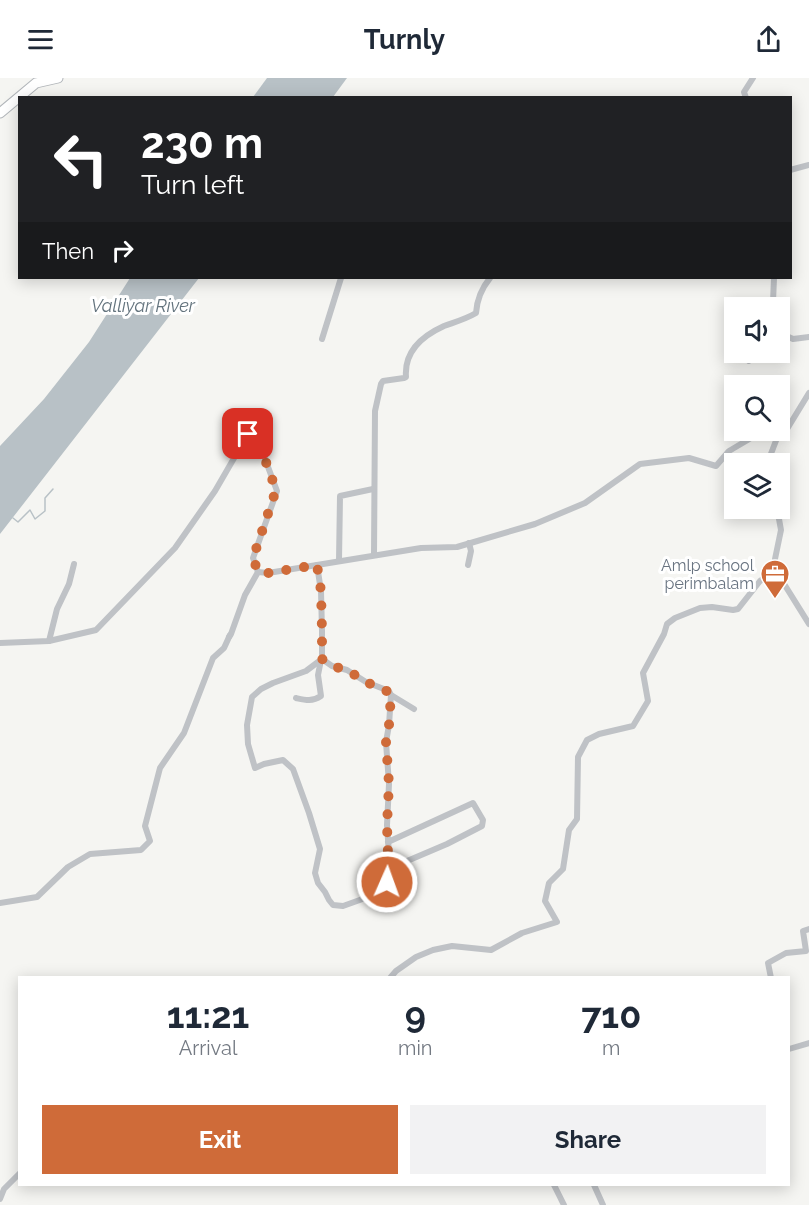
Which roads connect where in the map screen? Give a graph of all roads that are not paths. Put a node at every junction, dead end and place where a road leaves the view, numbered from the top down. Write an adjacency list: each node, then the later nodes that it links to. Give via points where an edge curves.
1 (58, 78): 3 (main road)
2 (753, 78): 6 (street)
3 (35, 80): 4 (main road)
4 (18, 96)
5 (18, 96): 7 (main road)
6 (745, 96)
7 (0, 113)
8 (809, 165): 9 (street)
9 (792, 169)
10 (341, 279): 16 (street)
11 (489, 279): 22 (street, via 480,293 476,314 426,336 407,361 406,377 381,384 375,411)
12 (774, 279): 13 (street)
13 (773, 297)
14 (809, 337): 15 (street)
15 (790, 338)
16 (322, 339)
17 (809, 394): 18 (street)
18 (790, 424)
19 (268, 437): 21 (street)
20 (746, 441): 24 (street, via 729,451 716,466 689,458 640,464 585,503 535,524)
21 (264, 456): 31 (street, via 276,490 253,558); 33 (street, via 258,440 248,434 215,491 153,572 96,630)
22 (373, 489): 25 (street); 26 (street, via 340,496)
23 (779, 519): 30 (street)
24 (469, 543): 25 (street); 29 (street)
25 (374, 555): 26 (street)
26 (339, 561): 28 (street)
27 (74, 564): 33 (street)
28 (317, 565): 31 (street); 35 (street)
29 (468, 565)
30 (776, 570): 32 (street); 44 (street, via 760,581 738,609 700,608 668,624 643,673 648,701 639,718 633,726 587,741 578,757 577,819 569,830 563,869 549,883 545,901 557,922 522,933 491,950 452,946 433,950 416,957)
31 (258, 572): 41 (street, via 224,648 213,658 184,733 160,768 145,826 150,841 141,850 90,854 68,867 37,897)
32 (809, 624)
33 (49, 641): 34 (street)
34 (0, 643)
35 (322, 659): 36 (street); 37 (street, via 318,675 321,696 309,701); 40 (street, via 306,671 273,682 252,697 247,725 252,759 255,768 283,760 292,769 320,849 315,873 318,883 333,905 343,906 382,892)
36 (391, 695): 38 (street); 39 (street, via 386,742)
37 (296, 698)
38 (414, 709)
39 (388, 842): 40 (street); 40 (street, via 473,803 483,820 482,826 447,844 400,864)
40 (388, 862)
41 (0, 903)
42 (809, 929): 43 (street, via 803,931)
43 (807, 951): 45 (street, via 786,953 768,963)
44 (392, 976)
45 (771, 976)
46 (809, 1043): 47 (street)
47 (790, 1049)
48 (18, 1175): 51 (street)
49 (554, 1186): 52 (street)
50 (594, 1186): 53 (street)
51 (0, 1199)
52 (564, 1205)
53 (603, 1205)

